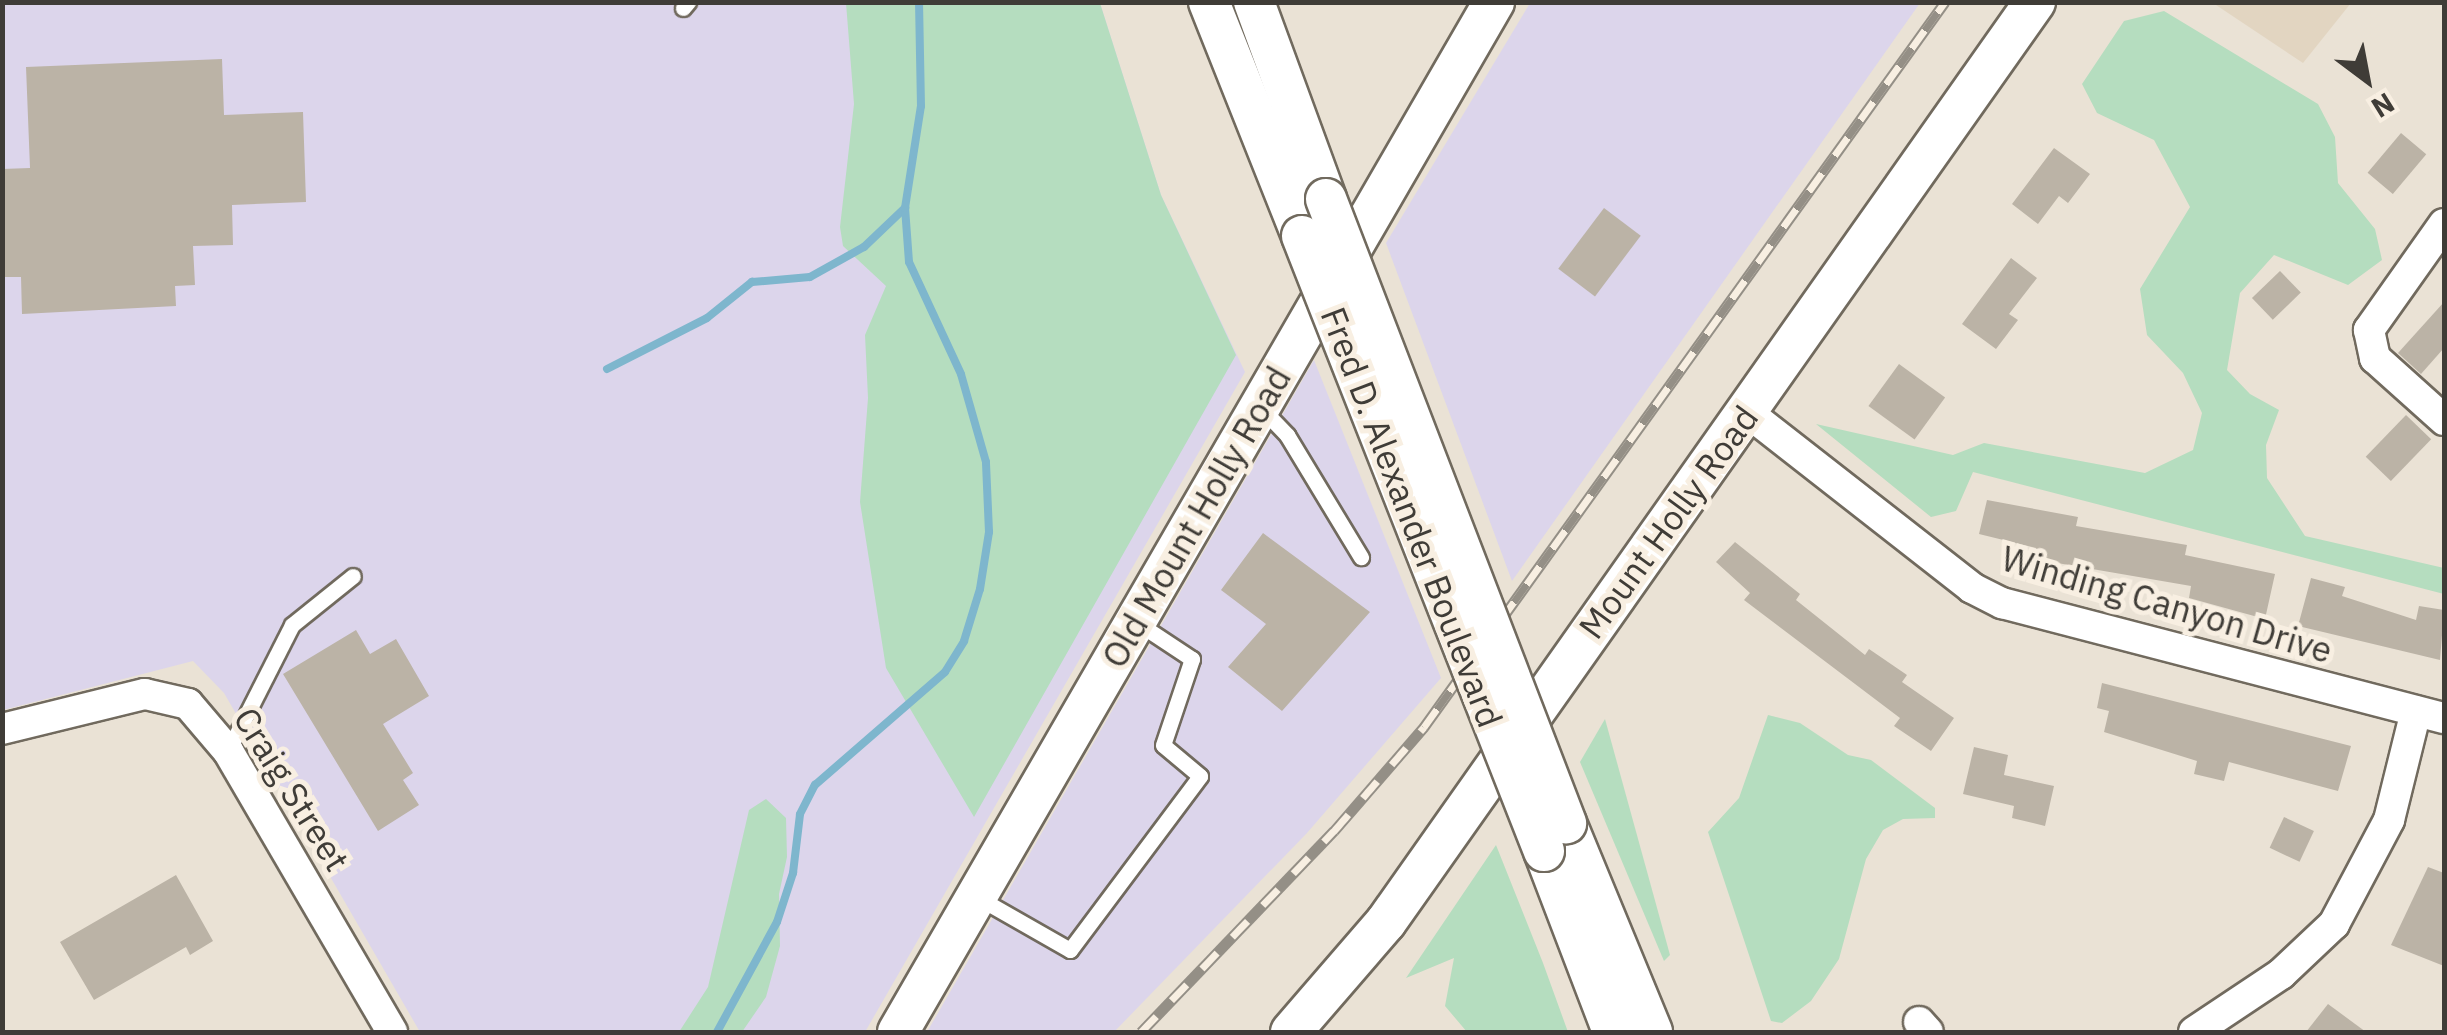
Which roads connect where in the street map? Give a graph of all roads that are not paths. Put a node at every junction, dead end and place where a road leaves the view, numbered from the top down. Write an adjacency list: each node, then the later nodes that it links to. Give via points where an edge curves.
1 (1209, 2): 15 (street, Fred D. Alexander Boulevard, bridge)
2 (1254, 2): 15 (street, Fred D. Alexander Boulevard, bridge)
3 (1494, 2): 6 (street, Old Mount Holly Road)
4 (2035, 2): 7 (street, Mount Holly Road)
5 (2444, 224): 8 (street, via 2369,330 2375,358)
6 (1260, 407): 9 (lane, via 1287,435); 11 (street, Old Mount Holly Road)
7 (1747, 412): 12 (street, Winding Canyon Drive, via 1972,588 2002,603); 19 (street, Mount Holly Road, via 1386,922)
8 (2444, 420)
9 (1361, 557)
10 (353, 576): 14 (lane, via 292,625)
11 (1134, 621): 16 (street, Old Mount Holly Road); 16 (lane, via 1192,659 1163,745 1200,776 1070,950)
12 (2430, 714): 22 (street, via 2388,820 2334,924 2281,974)
13 (2, 729): 14 (street, Craig Street, via 145,694 167,696 206,718)
14 (228, 751): 17 (street, Craig Street)
15 (1555, 837): 20 (street, Fred D. Alexander Boulevard); 21 (street, Fred D. Alexander Boulevard)
16 (977, 898): 18 (street, Old Mount Holly Road)
17 (392, 1032)
18 (898, 1032)
19 (1291, 1032)
20 (1613, 1032)
21 (1652, 1032)
22 (2194, 1032)

